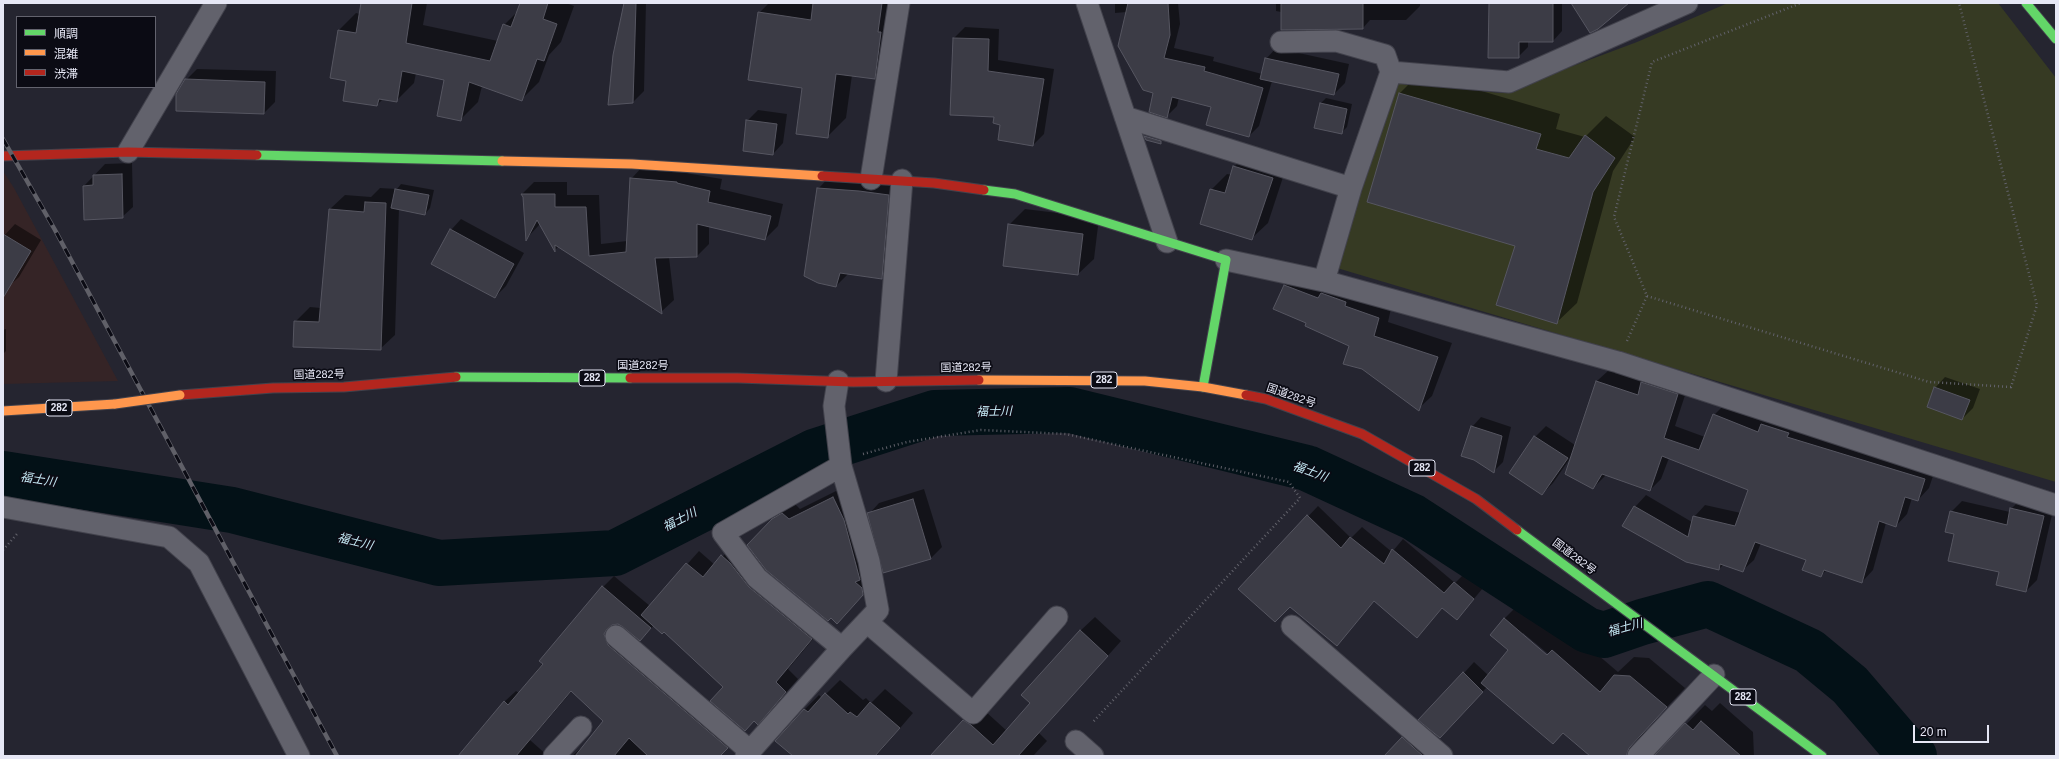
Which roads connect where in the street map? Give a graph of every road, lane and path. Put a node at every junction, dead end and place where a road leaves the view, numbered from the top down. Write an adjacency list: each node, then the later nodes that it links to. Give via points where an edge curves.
1 (216, 3): 12 (street)
2 (898, 3): 14 (street)
3 (1087, 3): 11 (street)
4 (1687, 3): 10 (street, via 1509,82)
5 (1801, 3): 20 (path, via 1652,62 1614,217)
6 (1959, 3): 20 (path, via 2037,305 2011,387 1929,382)
7 (2026, 3): 8 (main road)
8 (2056, 38)
9 (1281, 42): 10 (street, via 1336,41 1385,55)
10 (1390, 72): 16 (street)
11 (1125, 117): 16 (street); 17 (street)
12 (128, 152): 13 (main road); 14 (main road, via 632,164)
13 (3, 156)
14 (871, 179): 15 (main road)
15 (902, 180): 17 (main road, via 1015,194); 23 (street)
16 (1350, 188): 19 (street)
17 (1167, 242): 18 (main road)
18 (1226, 260): 19 (street); 24 (main road)
19 (1324, 281): 21 (street)
20 (1648, 296): 21 (path)
21 (1618, 362): 27 (street)
22 (838, 381): 23 (main road, 国道282号 / 282); 25 (main road, 国道282号 / 282, bridge, via 458,377 344,387 273,388 180,395 115,404); 26 (street, via 834,406)
23 (886, 381): 24 (main road, 国道282号 / 282, via 1145,381)
24 (1203, 387): 34 (main road, 国道282号 / 282, via 1266,399 1362,434 1476,498)
25 (3, 411)
26 (840, 464): 30 (street, via 869,561 878,610); 33 (street, via 723,533 757,578); 36 (path, via 907,442 981,430 1066,434 1289,482 1300,498)
27 (2056, 505)
28 (3, 507): 38 (street, via 169,537 199,563)
29 (1057, 617): 30 (street, via 973,713)
30 (867, 622): 33 (street)
31 (1292, 626): 41 (street)
32 (616, 636): 37 (street)
33 (842, 648): 37 (street)
34 (1714, 675): 42 (street); 43 (main road, 国道282号 / 282)
35 (581, 727): 39 (street)
36 (1076, 741): 40 (street)
37 (748, 753)
38 (299, 756)
39 (554, 756)
40 (1093, 756)
41 (1442, 756)
42 (1638, 756)
43 (1822, 756)

